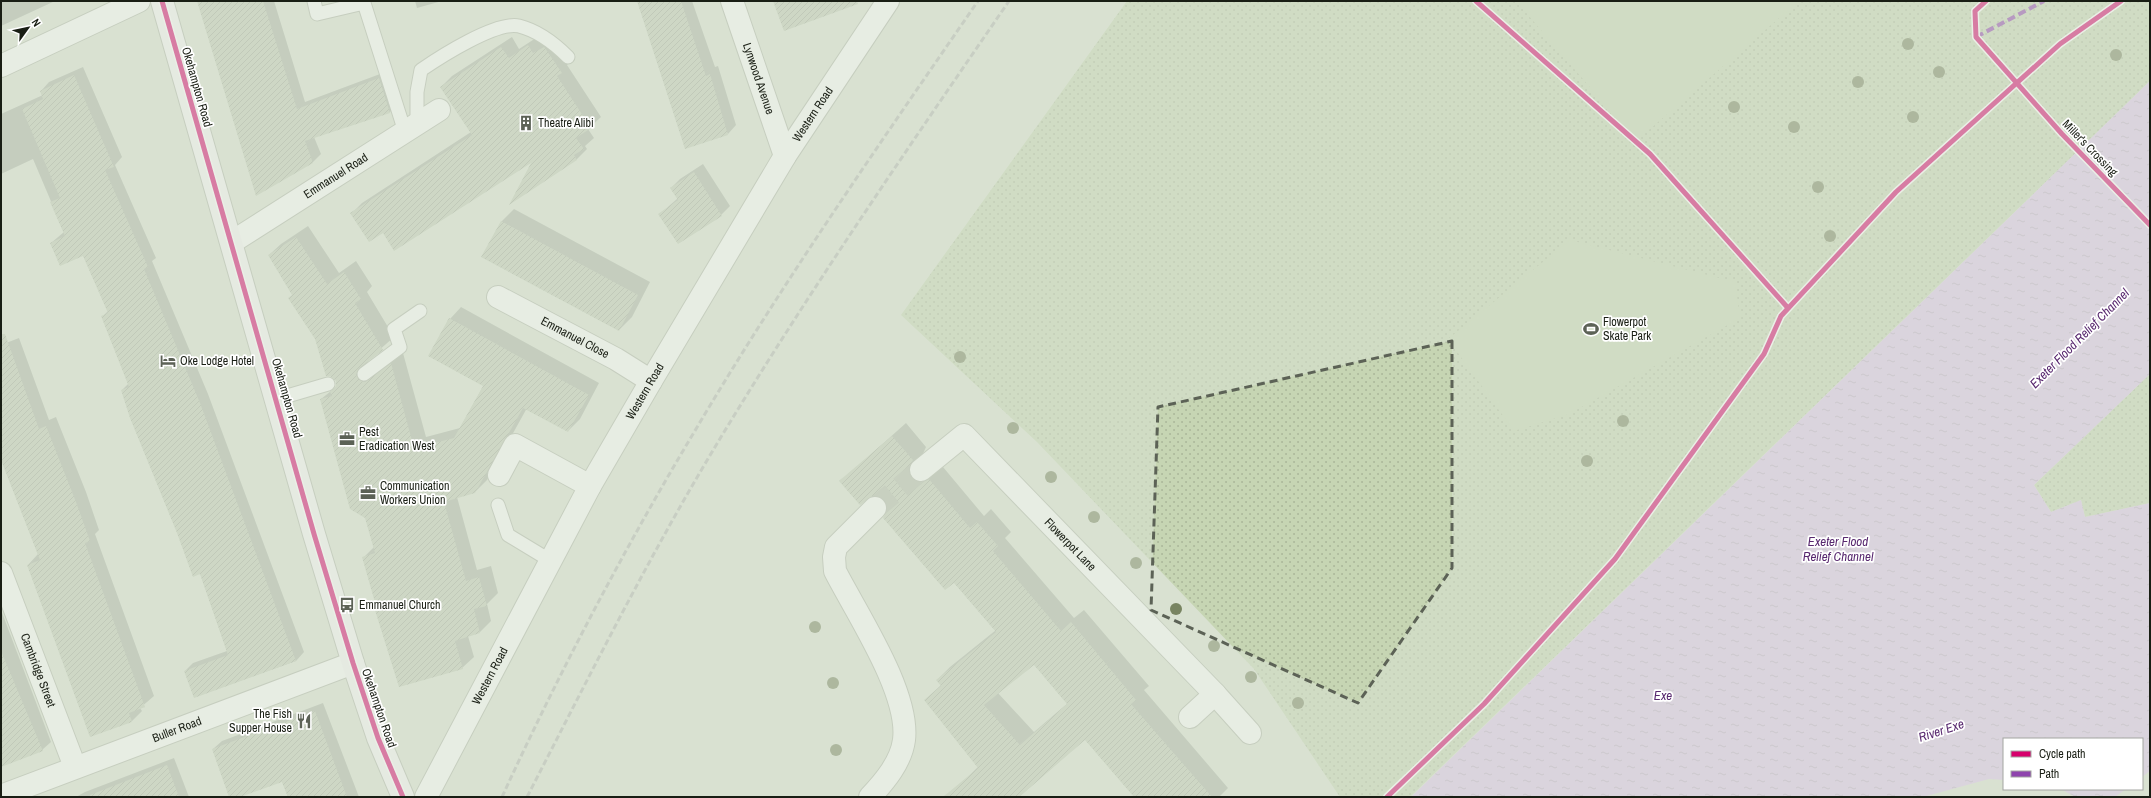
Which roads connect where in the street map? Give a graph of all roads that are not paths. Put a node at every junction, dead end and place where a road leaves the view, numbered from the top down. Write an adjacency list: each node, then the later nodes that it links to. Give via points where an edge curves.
1 (139, 1): 7 (street)
2 (162, 1): 11 (street, Okehampton Road)
3 (314, 1): 9 (lane, via 317,14 364,3)
4 (732, 1): 10 (street, Lynwood Avenue)
5 (888, 1): 10 (street, Western Road)
6 (568, 57): 9 (lane, via 550,39 518,26 497,30 452,49 421,70)
7 (1, 66)
8 (439, 110): 9 (street, Emmanuel Road)
9 (411, 128): 11 (street, Emmanuel Road)
10 (785, 156): 15 (street, Western Road)
11 (232, 242): 17 (street, Okehampton Road)
12 (498, 297): 15 (street, Emmanuel Close, via 616,359)
13 (420, 311): 14 (lane, via 394,329 400,347)
14 (364, 374)
15 (651, 381): 20 (street, Western Road)
16 (328, 384): 17 (lane)
17 (277, 399): 25 (street, Okehampton Road)
18 (921, 470): 26 (street, Flowerpot Lane, via 964,435)
19 (499, 475): 20 (street, via 515,445)
20 (590, 486): 23 (street, Western Road)
21 (498, 505): 23 (lane, via 508,535)
22 (875, 508): 33 (street, via 836,547 834,557 835,571 891,676 904,724 904,740 892,772)
23 (551, 561): 32 (street, Western Road)
24 (1, 572): 29 (street, Cambridge Street)
25 (353, 663): 29 (street, Buller Road); 31 (street, Okehampton Road, via 378,738)
26 (1215, 694): 27 (street); 28 (street, Flowerpot Lane)
27 (1190, 717)
28 (1250, 733)
29 (75, 768): 30 (street, Buller Road)
30 (1, 796)
31 (403, 797)
32 (426, 797)
33 (870, 797)

